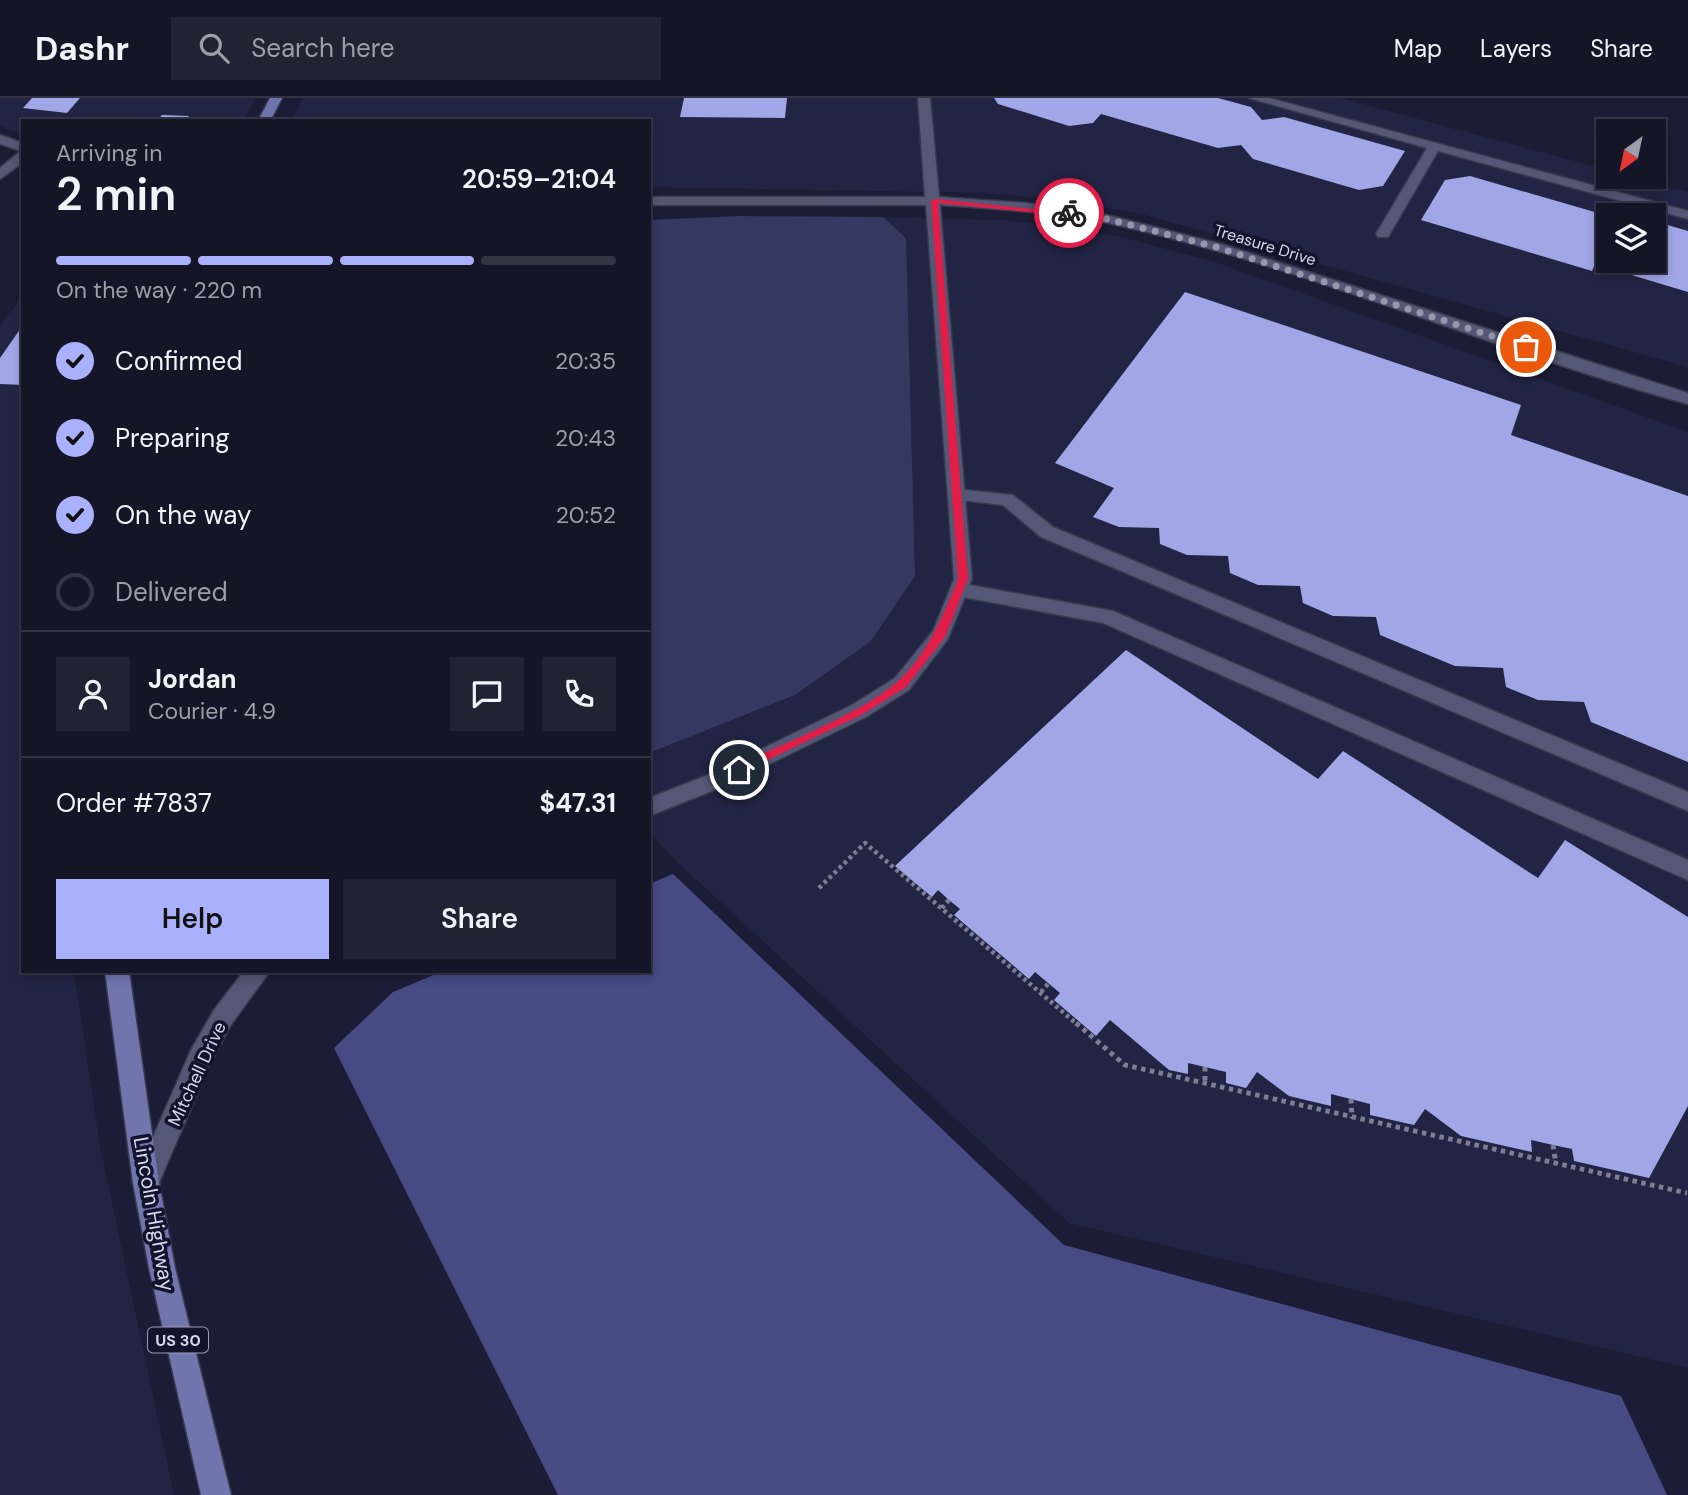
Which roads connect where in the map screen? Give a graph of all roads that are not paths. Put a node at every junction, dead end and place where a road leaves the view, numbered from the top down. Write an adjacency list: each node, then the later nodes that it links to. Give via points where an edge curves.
1 (276, 98): 4 (main road)
2 (924, 98): 11 (street)
3 (1255, 98): 7 (street)
4 (265, 119)
5 (0, 139): 6 (street)
6 (21, 147)
7 (1434, 147): 12 (street); 13 (street)
8 (21, 157): 9 (street)
9 (0, 175)
10 (651, 201): 11 (street, Treasure Drive)
11 (934, 201): 14 (street, Treasure Drive, via 1026,207 1107,219 1254,259); 15 (street)
12 (1688, 215)
13 (1383, 234)
14 (1688, 399)
15 (957, 495): 16 (street, via 963,579); 17 (street, via 1007,499 1047,532)
16 (959, 590): 18 (street, via 941,634 902,684 847,717 715,781); 19 (street, via 1106,616)
17 (1688, 802)
18 (651, 806)
19 (1688, 870)
20 (117, 973): 22 (main road, Lincoln Highway / US 30)
21 (257, 973): 22 (street, Mitchell Drive, via 222,1018 200,1058)
22 (146, 1184): 23 (main road, Lincoln Highway / US 30)
23 (216, 1495)

